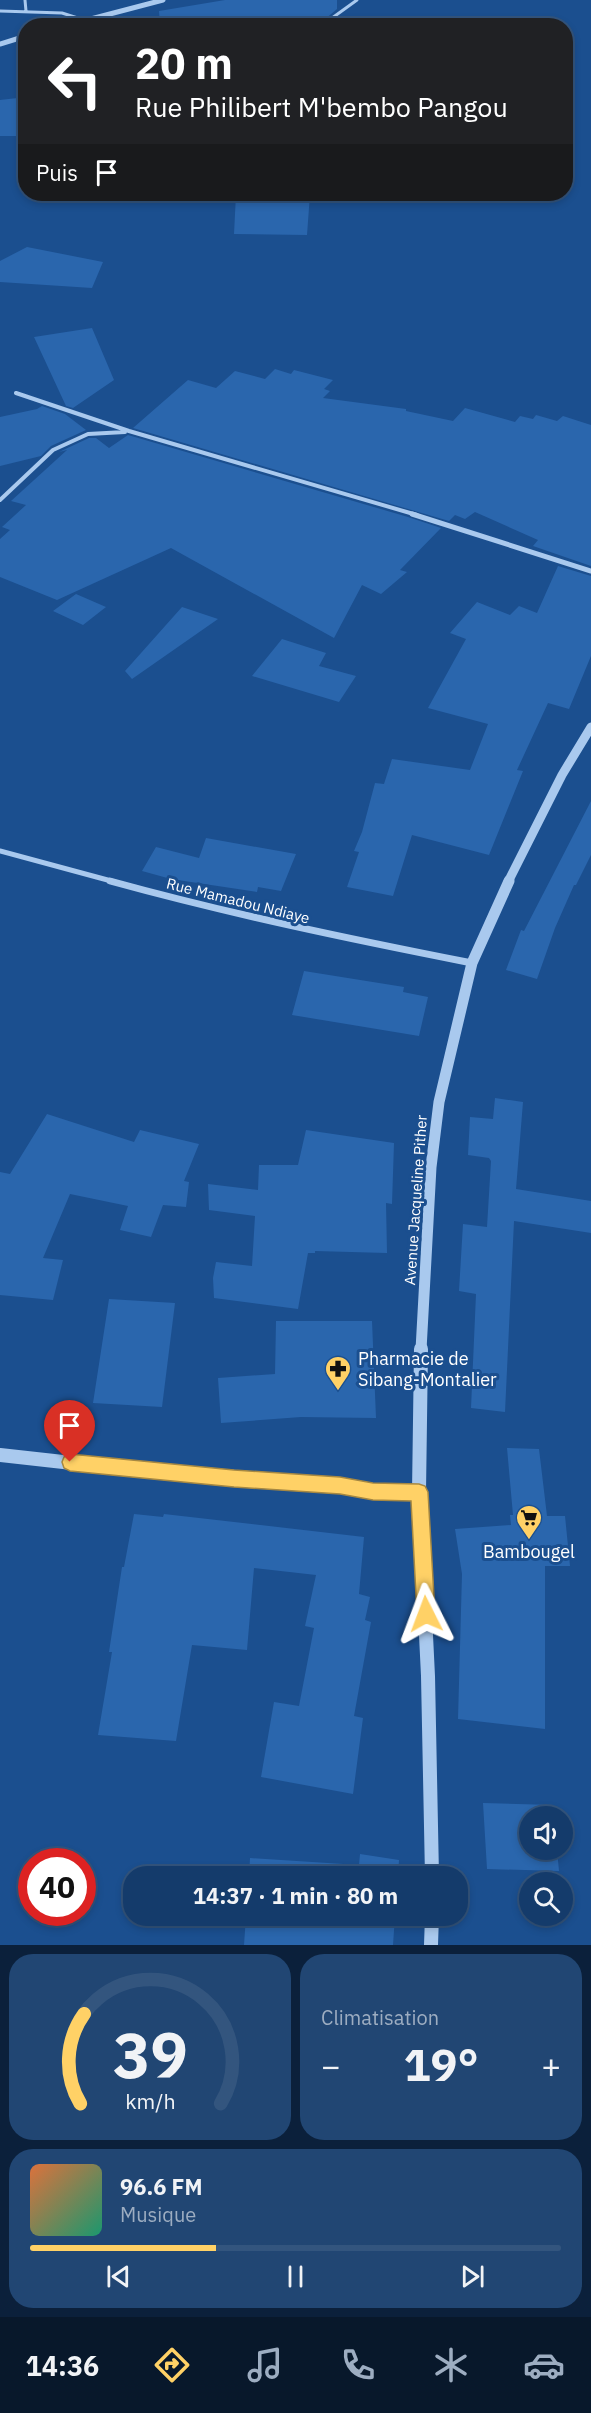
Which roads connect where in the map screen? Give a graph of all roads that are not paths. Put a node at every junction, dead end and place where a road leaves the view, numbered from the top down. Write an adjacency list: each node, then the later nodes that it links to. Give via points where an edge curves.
1 (25, 0): 5 (street)
2 (163, 0): 7 (street)
3 (357, 0): 8 (street)
4 (0, 11): 5 (street)
5 (26, 11): 6 (street)
6 (78, 18)
7 (92, 18)
8 (332, 18)
9 (18, 38): 10 (street)
10 (0, 44)
11 (16, 393): 12 (street)
12 (129, 431): 13 (street, via 88,434 53,450); 14 (street, via 363,498)
13 (0, 500)
14 (591, 571)
15 (591, 727): 17 (street, Avenue Jacqueline Pither, via 522,852)
16 (0, 850): 17 (street, Rue Mamadou Ndiaye, via 202,906)
17 (472, 963): 19 (street, Avenue Jacqueline Pither, via 439,1102 431,1167)
18 (0, 1455): 19 (street, via 373,1491)
19 (419, 1492): 20 (street, Avenue Jacqueline Pither)
20 (432, 1866)
21 (432, 1926): 22 (street)
22 (431, 1945)

